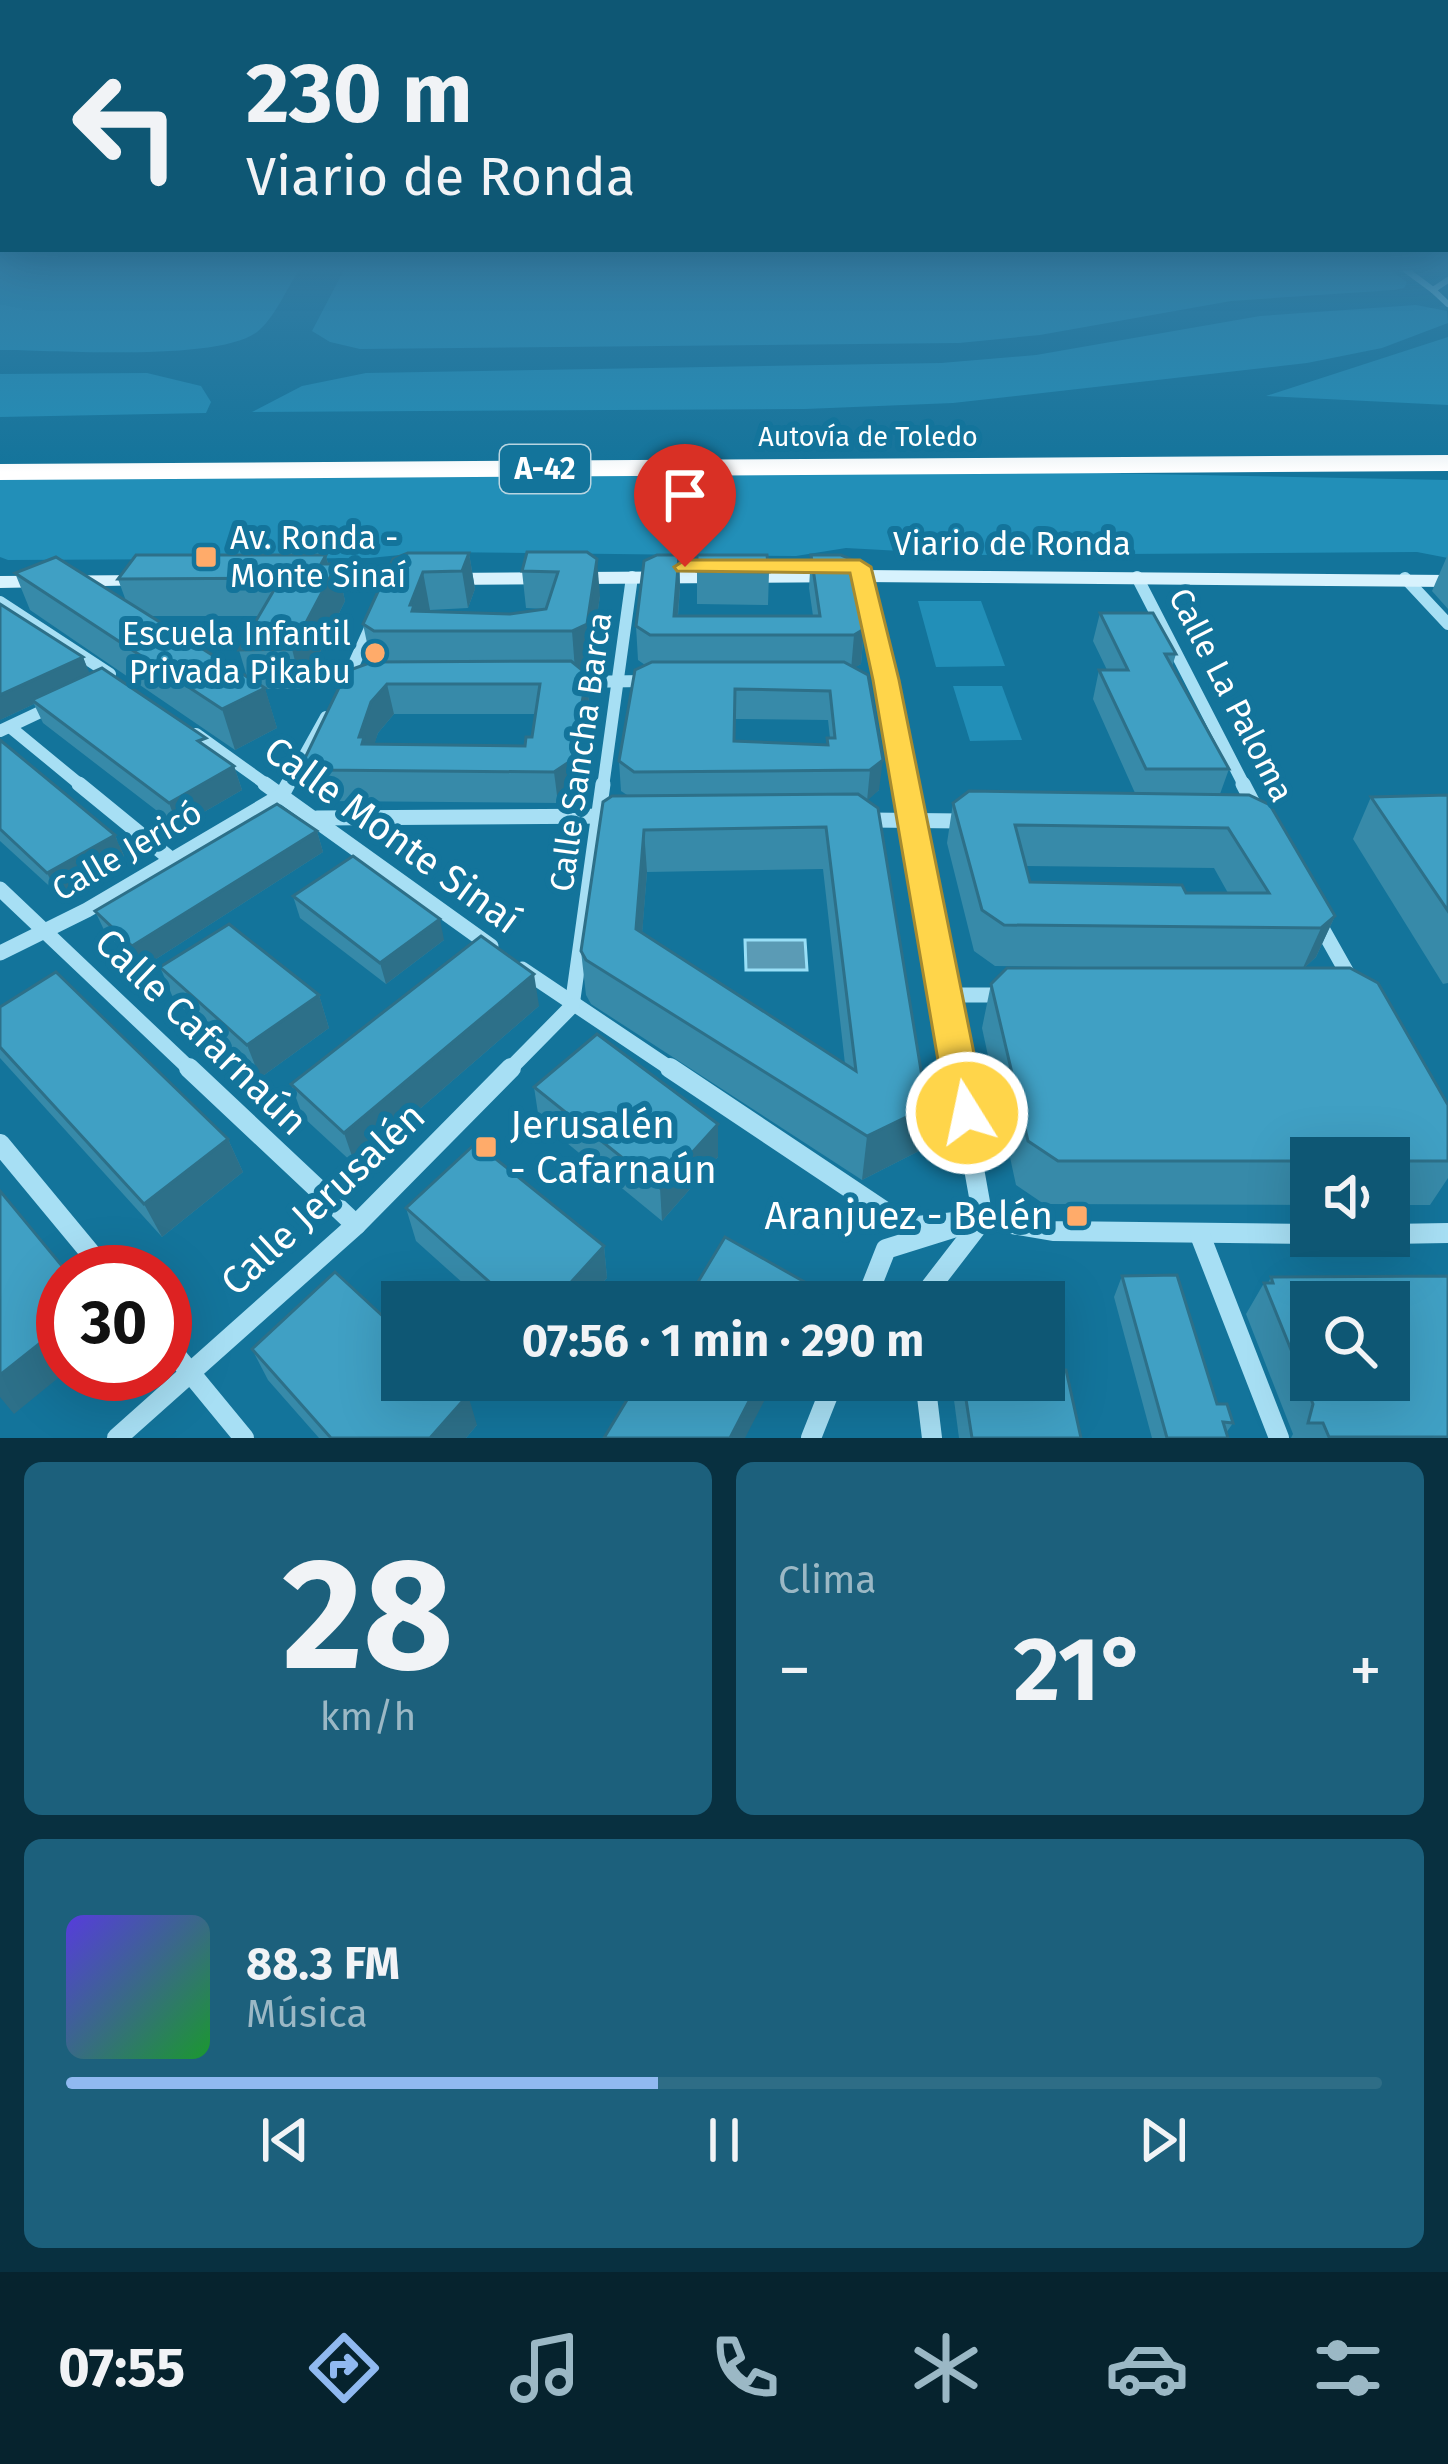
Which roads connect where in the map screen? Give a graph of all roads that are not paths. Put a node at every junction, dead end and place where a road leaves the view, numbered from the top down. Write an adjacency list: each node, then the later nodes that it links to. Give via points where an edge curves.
1 (1448, 447): 2 (highway, Autovía de Toledo / A-42)
2 (0, 456)
3 (1448, 463): 4 (highway, Autovía de Toledo / A-42)
4 (1223, 466): 5 (highway, Autovía de Toledo / A-42); 6 (highway)
5 (0, 472)
6 (1448, 480)
7 (1448, 568): 9 (main road, Viario de Ronda)
8 (0, 570): 14 (main road, via 176,575)
9 (861, 572): 10 (main road, Viario de Ronda); 11 (main road, Viario de Ronda); 11 (main road, Viario de Ronda, via 291,575 388,588); 19 (street)
10 (1136, 577): 12 (main road, Viario de Ronda); 36 (street, Calle La Paloma)
11 (632, 578): 24 (street, Calle Sancha Barca)
12 (1405, 578): 13 (main road, Viario de Ronda); 17 (street)
13 (1448, 581)
14 (0, 582)
15 (0, 602): 25 (street, via 115,677)
16 (375, 618): 20 (street)
17 (1448, 624)
18 (863, 680): 19 (street)
19 (886, 680): 34 (street)
20 (346, 681): 21 (street); 29 (street)
21 (369, 681)
22 (662, 681): 24 (street)
23 (549, 682): 24 (street)
24 (617, 682): 30 (street, Calle Sancha Barca)
25 (94, 687)
26 (73, 697): 27 (street)
27 (5, 729): 37 (street)
28 (189, 730): 29 (street, Calle Monte Sinaí)
29 (282, 795): 32 (street, Calle Monte Sinaí); 37 (street, Calle Jericó)
30 (600, 815): 31 (street); 32 (street); 47 (street, Calle Sancha Barca)
31 (622, 816)
32 (315, 818): 41 (street, Calle Monte Sinaí)
33 (846, 819): 34 (street)
34 (913, 820): 35 (street); 44 (street)
35 (983, 821)
36 (1263, 823)
37 (172, 860): 40 (street, Calle Jericó)
38 (0, 889): 40 (street, Calle Cafarnaún)
39 (1306, 899): 46 (street, via 1359,995)
40 (47, 932): 42 (street, Calle Jericó); 50 (street, Calle Cafarnaún)
41 (499, 952)
42 (0, 953)
43 (517, 965): 47 (street, Calle Monte Sinaí)
44 (945, 995): 45 (street); 49 (street)
45 (1014, 995)
46 (1336, 995)
47 (572, 1006): 49 (street, Calle Monte Sinaí, via 908,1227); 50 (street, Calle Jerusalén)
48 (0, 1144): 55 (street)
49 (983, 1219): 52 (street, via 1053,1231); 56 (street, via 886,1249); 57 (street)
50 (356, 1225): 58 (street, Calle Jerusalén)
51 (1448, 1233): 54 (street)
52 (1200, 1234): 53 (street); 67 (street)
53 (1290, 1234)
54 (1410, 1234)
55 (84, 1245)
56 (873, 1281)
57 (935, 1281)
58 (192, 1370)
59 (192, 1374): 64 (street)
60 (157, 1401): 63 (street, Calle Jerusalén)
61 (826, 1401): 65 (street)
62 (928, 1401): 66 (street)
63 (116, 1438)
64 (244, 1438)
65 (812, 1438)
66 (932, 1438)
67 (1279, 1438)

